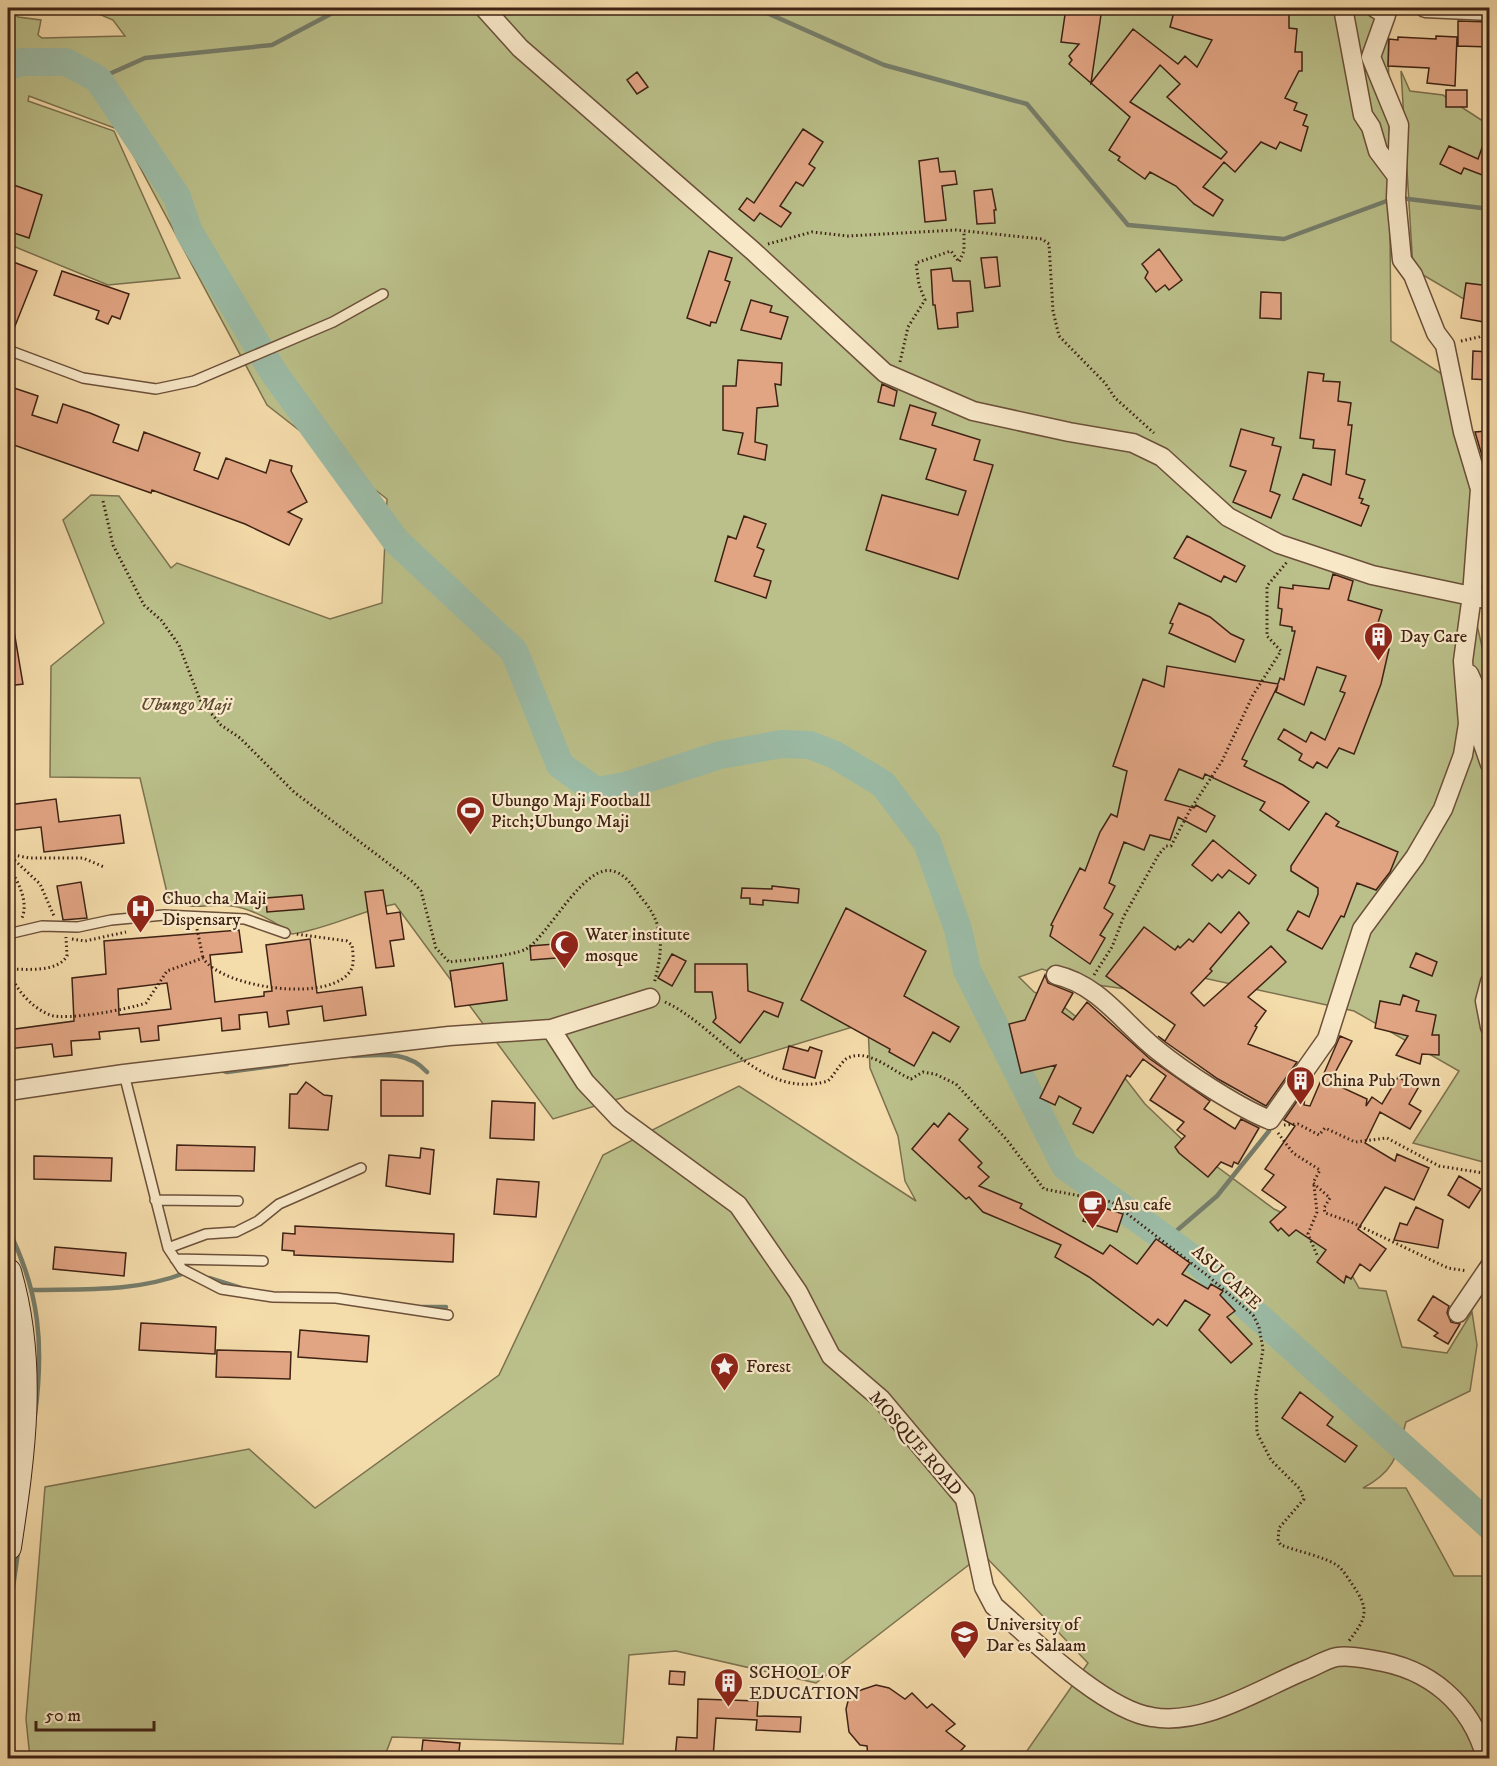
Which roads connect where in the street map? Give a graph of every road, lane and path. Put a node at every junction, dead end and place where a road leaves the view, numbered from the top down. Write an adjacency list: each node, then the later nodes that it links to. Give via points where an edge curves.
1 (484, 8): 8 (street, via 520,48)
2 (1343, 8): 6 (street, via 1363,115 1378,151)
3 (1375, 8): 6 (street, via 1386,15 1371,57 1400,125)
4 (1425, 8): 5 (street)
5 (1490, 11)
6 (1396, 174): 11 (street, via 1402,260 1413,275 1436,333)
7 (964, 231): 8 (path, via 848,236 812,232); 13 (path, via 964,251 959,262 951,252 916,263 925,300 908,327); 14 (path, via 1031,237 1048,244 1059,336 1115,398)
8 (753, 251): 13 (street, via 861,353)
9 (384, 294): 12 (lane, via 333,322 194,381 156,389 83,378)
10 (1490, 330): 11 (path, via 1479,337)
11 (1445, 345): 17 (street, via 1463,432 1480,489)
12 (8, 350)
13 (897, 379): 16 (street, via 973,411 1133,443 1162,457 1228,517)
14 (1158, 437)
15 (104, 501): 32 (path, via 113,545 144,606 161,620 178,645 200,700 221,725 240,738 294,792 413,882 421,891 435,948 449,962 526,948 591,876 607,870 628,880 650,908 660,930)
16 (1290, 549): 17 (street, via 1372,575); 31 (path, via 1287,563 1267,586 1267,636 1281,651 1253,695 1206,789 1171,846 1159,854)
17 (1481, 598): 18 (street)
18 (1463, 661): 19 (street, via 1481,701); 37 (street, via 1468,724 1453,787 1415,857 1362,929 1327,1039)
19 (1485, 729): 20 (street, via 1485,756)
20 (1490, 764)
21 (8, 854): 23 (path, via 83,858)
22 (8, 866): 25 (path, via 26,911)
23 (104, 867)
24 (285, 933): 25 (lane, via 245,919 164,915 78,927 42,926); 28 (path, via 347,941 352,945 352,967 346,976 331,984 279,988 232,979 212,969 203,958 167,971 146,1003 120,1011 51,1016 15,986)
25 (11, 934)
26 (66, 936): 28 (path, via 67,956 60,964)
27 (8, 963): 28 (path)
28 (8, 969)
29 (1056, 975): 31 (street)
30 (1490, 982): 33 (street, via 1485,1001)
31 (1088, 988): 37 (street, via 1156,1050)
32 (659, 1000): 34 (street); 52 (path, ASU CAFE, via 744,1060 782,1081 828,1081 847,1059 862,1056 911,1079 923,1072 956,1084 1007,1140 1044,1189 1119,1207 1209,1276 1255,1318 1263,1349 1256,1394 1257,1433 1271,1460 1300,1489 1304,1499 1279,1528 1278,1541 1338,1566 1363,1600 1363,1621)
33 (1490, 1028)
34 (551, 1029): 35 (street, via 424,1039); 52 (street, MOSQUE ROAD, via 585,1082 619,1118 738,1205 798,1292 831,1356 881,1400 964,1499 984,1587 994,1606 1049,1653 1115,1705 1156,1718 1206,1711)
35 (124, 1074): 36 (street); 41 (lane)
36 (8, 1091)
37 (1270, 1120): 39 (path, via 1287,1126 1298,1124 1318,1135 1325,1128 1355,1142 1387,1138 1439,1166); 40 (path, via 1293,1153 1320,1170)
38 (361, 1168): 43 (lane, via 279,1204 236,1232 206,1234)
39 (1490, 1174)
40 (1313, 1183): 44 (path, via 1317,1212 1308,1234); 47 (path, via 1330,1198 1325,1213 1448,1268 1468,1271)
41 (155, 1200): 42 (lane); 43 (lane)
42 (238, 1201)
43 (168, 1248): 45 (lane)
44 (1317, 1255)
45 (175, 1259): 46 (lane); 50 (lane, via 182,1269 221,1289 273,1297 336,1298)
46 (263, 1261)
47 (1482, 1266): 49 (street)
48 (8, 1272): 51 (street, via 24,1344 24,1425)
49 (1458, 1312)
50 (448, 1315)
51 (8, 1547)
52 (1337, 1657): 53 (street, MOSQUE ROAD, via 1391,1662 1433,1680 1457,1704 1481,1743)
53 (1485, 1758)

